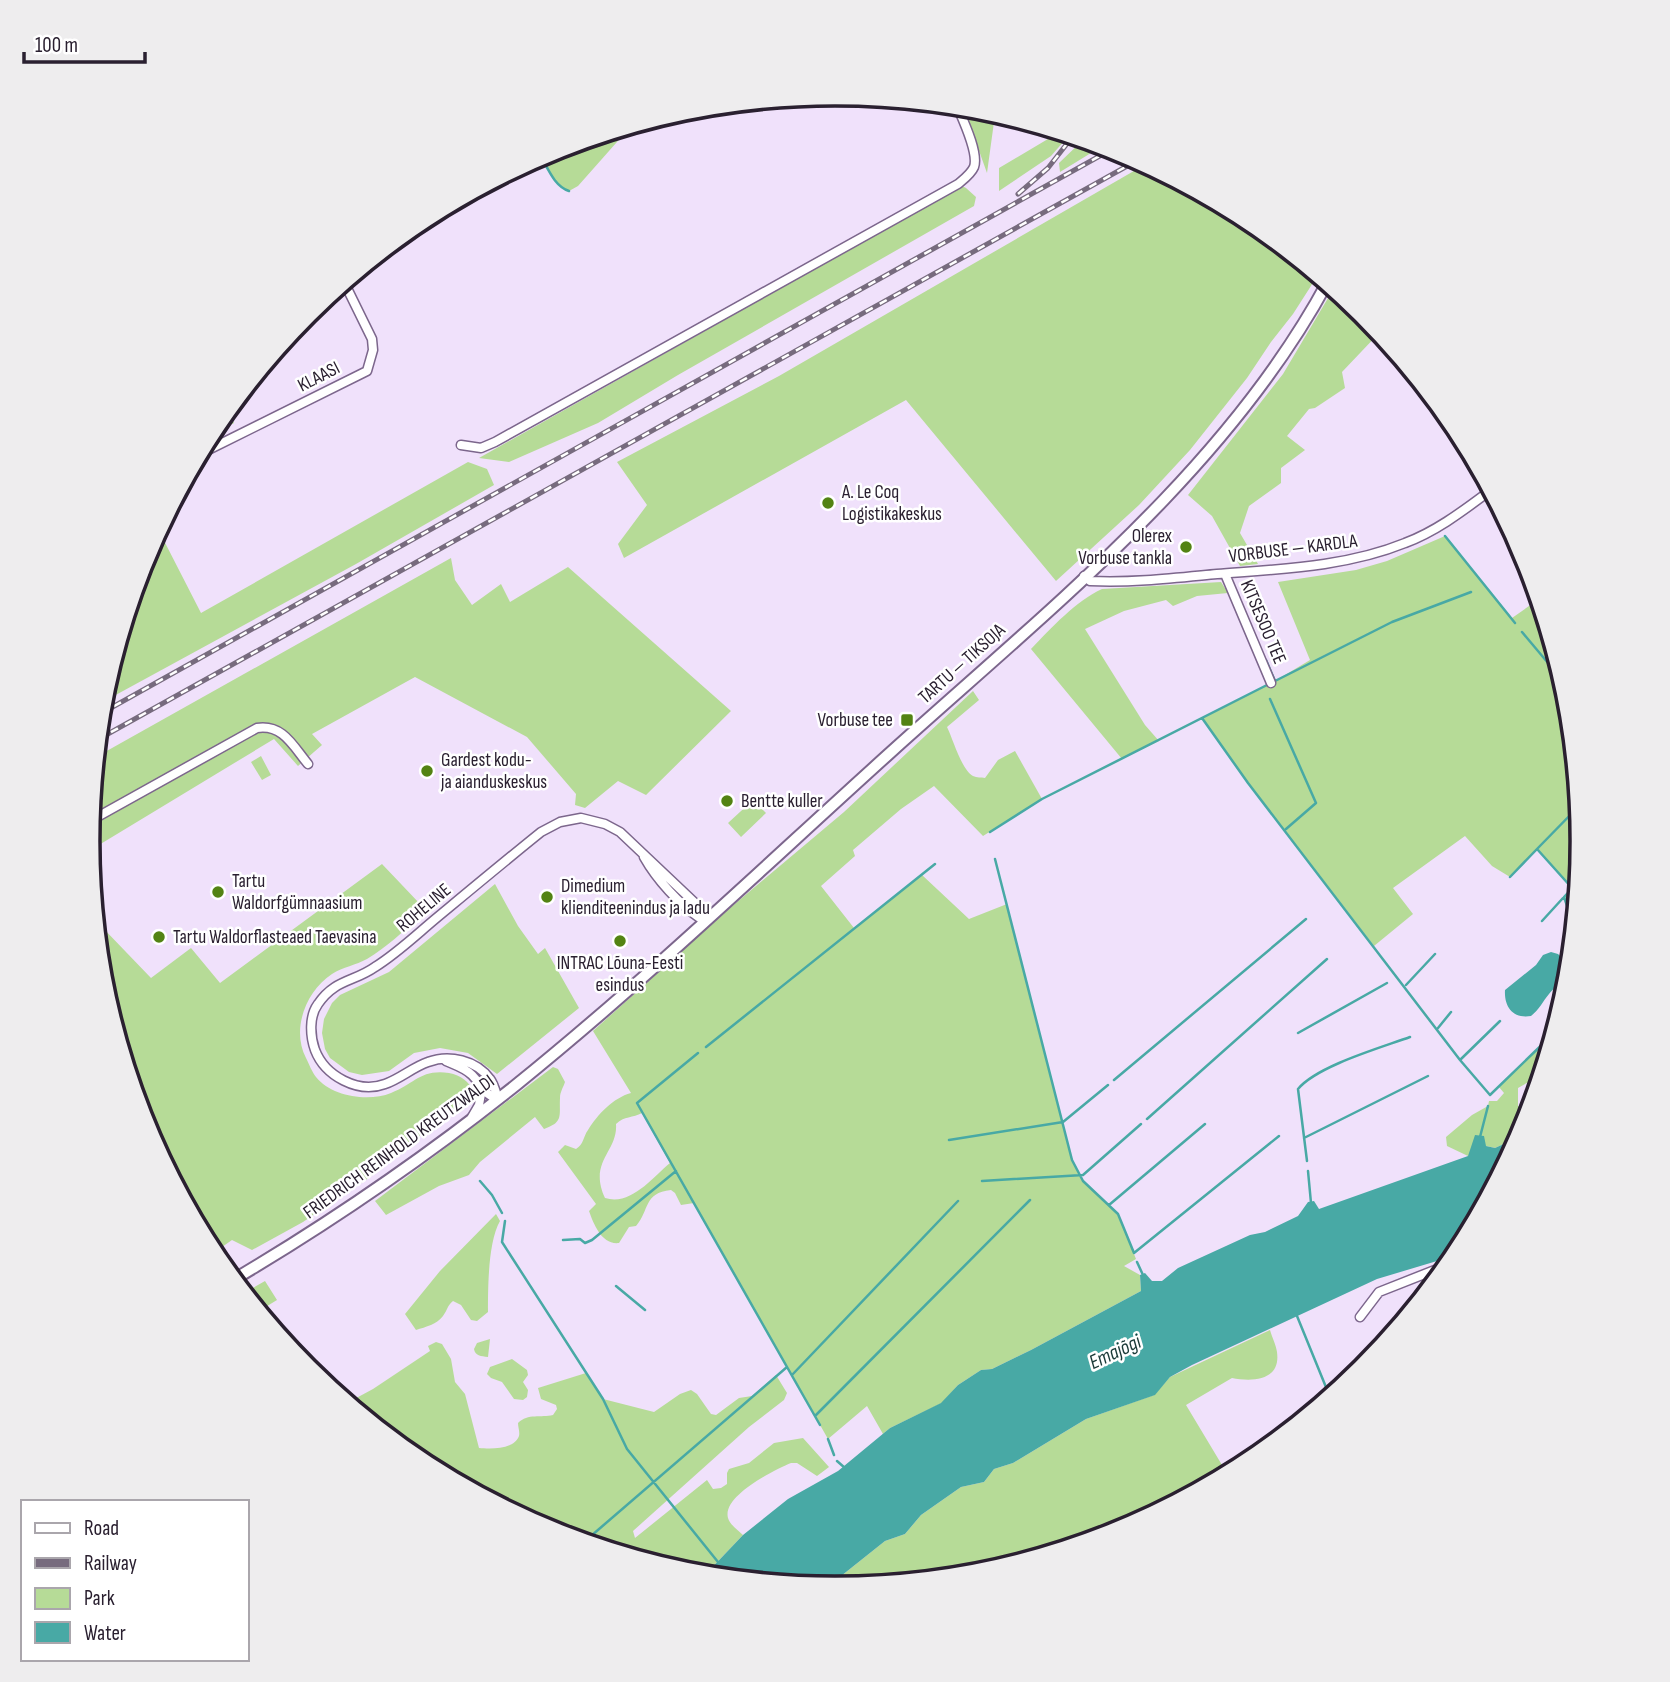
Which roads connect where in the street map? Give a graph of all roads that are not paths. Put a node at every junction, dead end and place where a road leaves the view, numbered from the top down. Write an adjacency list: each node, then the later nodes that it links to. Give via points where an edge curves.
1 (961, 117): 5 (street, via 975,163 958,184 495,442 481,448)
2 (348, 290): 4 (street, KLAASI, via 372,339 366,370)
3 (1323, 290): 8 (main road, TARTU — TIKSOJA, via 1288,348 1212,449)
4 (216, 445)
5 (461, 445)
6 (1483, 495): 7 (street, VORBUSE — KARDLA, via 1432,532 1382,551 1322,564)
7 (1225, 574): 8 (street, VORBUSE — KARDLA, via 1121,582 1090,581); 9 (street, KITSESOO TEE)
8 (1084, 576): 12 (main road, TARTU — TIKSOJA)
9 (1271, 683)
10 (308, 764): 11 (street, via 282,733 267,726 257,728)
11 (101, 815)
12 (704, 921): 13 (main road, TARTU — TIKSOJA); 14 (street, ROHELINE, via 688,910 620,832 589,819 550,827 374,969 335,985 316,1006 312,1017 315,1050 334,1076 370,1086 385,1084)
13 (578, 1033): 16 (main road, FRIEDRICH REINHOLD KREUTZWALDI)
14 (440, 1059): 15 (street, via 466,1070); 16 (street, via 473,1064 492,1081)
15 (482, 1088): 16 (street, via 487,1096); 17 (street, via 480,1105)
16 (498, 1099): 17 (main road, FRIEDRICH REINHOLD KREUTZWALDI)
17 (470, 1120): 19 (main road, FRIEDRICH REINHOLD KREUTZWALDI, via 332,1219)
18 (1430, 1272): 20 (street, via 1379,1293)
19 (242, 1275)
20 (1360, 1317)

